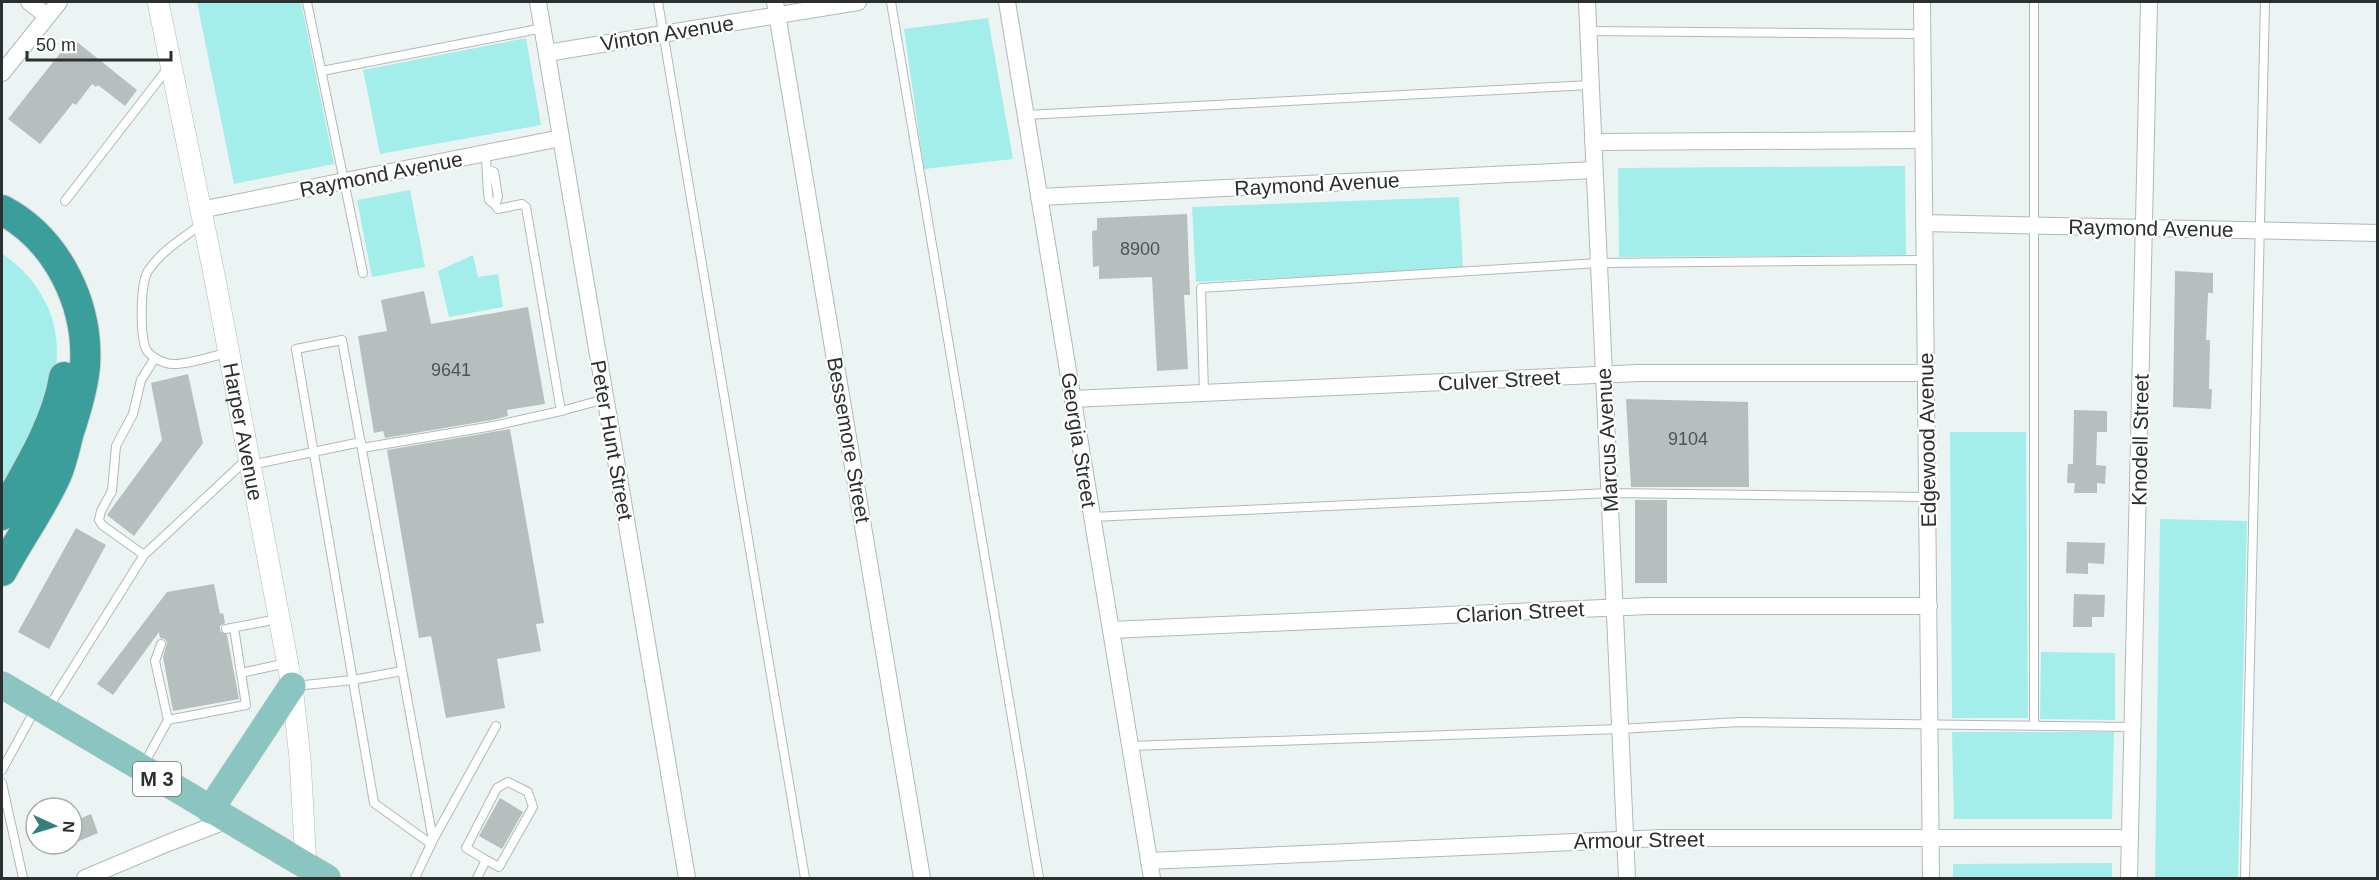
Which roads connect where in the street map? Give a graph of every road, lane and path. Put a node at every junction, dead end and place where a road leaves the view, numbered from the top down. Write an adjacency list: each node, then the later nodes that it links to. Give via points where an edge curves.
1 (29, 2): 16 (street)
2 (59, 2): 16 (street)
3 (158, 2): 22 (street, Harper Avenue)
4 (307, 2): 23 (lane)
5 (538, 2): 17 (street, Peter Hunt Street)
6 (658, 2): 19 (lane)
7 (858, 2): 15 (street, Vinton Avenue)
8 (891, 2): 99 (lane)
9 (1007, 2): 26 (street, Georgia Street)
10 (1587, 2): 18 (street, Marcus Avenue)
11 (1922, 2): 20 (street, Edgewood Avenue)
12 (2034, 2): 38 (lane)
13 (2149, 2): 39 (street, Knodell Street)
14 (2265, 2): 41 (lane)
15 (776, 8): 19 (street, Vinton Avenue); 98 (street, Bessemore Street)
16 (47, 16): 24 (street)
17 (543, 28): 21 (street, Peter Hunt Street); 23 (lane)
18 (1588, 31): 20 (lane); 25 (street, Marcus Avenue)
19 (663, 33): 21 (street, Vinton Avenue); 97 (lane)
20 (1922, 34): 28 (street, Edgewood Avenue)
21 (547, 53): 27 (street, Peter Hunt Street)
22 (171, 65): 34 (lane); 36 (street, Harper Avenue)
23 (322, 71): 32 (lane)
24 (2, 73)
25 (1590, 85): 26 (lane); 29 (street, Marcus Avenue)
26 (1026, 116): 33 (street, Georgia Street)
27 (561, 138): 30 (street, Raymond Avenue); 51 (street, Peter Hunt Street)
28 (1923, 140): 29 (street); 37 (street, Edgewood Avenue)
29 (1593, 142): 31 (street, Marcus Avenue)
30 (486, 161): 32 (street, Raymond Avenue); 53 (lane, via 484,175 489,200 498,209 522,204 526,207)
31 (1594, 170): 33 (street, Raymond Avenue); 44 (street, Marcus Avenue)
32 (344, 181): 36 (street, Raymond Avenue); 45 (lane)
33 (1040, 197): 52 (street, Georgia Street)
34 (65, 201)
35 (2, 210): 62 (highway, via 29,228 69,280 85,336 85,366 81,394 57,475)
36 (202, 216): 46 (street, Harper Avenue); 47 (lane, via 159,256 146,274 143,333 146,350)
37 (1924, 223): 38 (street, Raymond Avenue); 43 (street, Edgewood Avenue)
38 (2034, 226): 39 (street, Raymond Avenue); 76 (lane)
39 (2145, 228): 41 (street, Raymond Avenue); 78 (street, Knodell Street)
40 (2, 230): 59 (highway, via 40,267 56,297 64,325 66,361 62,394 32,462)
41 (2260, 231): 42 (street, Raymond Avenue); 104 (lane)
42 (2378, 233)
43 (1924, 260): 44 (lane); 48 (street, Edgewood Avenue)
44 (1598, 263): 49 (street, Marcus Avenue); 50 (lane, via 1201,288)
45 (363, 273)
46 (229, 353): 47 (lane, via 172,364); 56 (street, Harper Avenue)
47 (155, 358): 61 (lane, via 141,380 133,414 116,446 113,483 99,520)
48 (1926, 373): 49 (street, Culver Street); 58 (street, Edgewood Avenue)
49 (1603, 375): 50 (street, Culver Street); 57 (street, Marcus Avenue)
50 (1204, 393): 52 (street, Culver Street)
51 (605, 399): 53 (lane); 96 (street, Peter Hunt Street)
52 (1073, 399): 60 (street, Georgia Street)
53 (561, 411): 54 (lane, via 493,426)
54 (361, 445): 55 (lane); 55 (lane, via 342,340 296,349); 68 (lane)
55 (312, 452): 56 (lane); 71 (lane)
56 (250, 461): 61 (lane); 65 (street, Harper Avenue)
57 (1609, 494): 58 (lane); 60 (lane); 64 (street, Marcus Avenue)
58 (1928, 497): 63 (street, Edgewood Avenue)
59 (2, 515)
60 (1092, 517): 66 (street, Georgia Street)
61 (144, 555): 73 (lane)
62 (2, 571)
63 (1929, 606): 64 (street, Clarion Street); 75 (street, Edgewood Avenue)
64 (1615, 608): 66 (street, Clarion Street); 79 (street, Marcus Avenue)
65 (279, 619): 69 (lane, via 230,629); 70 (street, Harper Avenue)
66 (1111, 630): 80 (street, Georgia Street)
67 (161, 644): 74 (lane, via 155,661)
68 (402, 671): 71 (lane); 88 (lane)
69 (241, 673): 70 (lane); 74 (lane, via 246,705 219,706)
70 (290, 674): 71 (lane); 84 (main road); 91 (street, Harper Avenue)
71 (353, 680): 88 (lane, via 374,803)
72 (2, 686): 73 (main road, M 3)
73 (41, 709): 81 (main road, M 3); 82 (lane)
74 (168, 720): 81 (lane)
75 (1930, 723): 76 (lane); 79 (lane, via 1738,722); 85 (street, Edgewood Avenue)
76 (2034, 725): 78 (lane)
77 (496, 726): 88 (lane)
78 (2132, 727): 86 (street, Knodell Street)
79 (1620, 729): 80 (lane); 87 (street, Marcus Avenue)
80 (1130, 746): 90 (street, Georgia Street)
81 (141, 769): 84 (main road, M 3)
82 (2, 770)
83 (2, 783): 92 (lane)
84 (219, 815): 91 (main road, M 3); 93 (street, via 168,843)
85 (1931, 838): 86 (street, Armour Street); 87 (street, Armour Street); 102 (street, Edgewood Avenue)
86 (2129, 838): 103 (street, Knodell Street)
87 (1625, 839): 90 (street, Armour Street); 101 (street, Marcus Avenue)
88 (432, 842): 94 (lane)
89 (486, 860): 89 (lane, via 466,848 497,788 508,782 528,792 533,807 499,867); 95 (lane)
90 (1149, 861): 100 (street, Georgia Street)
91 (317, 872)
92 (23, 879)
93 (85, 879)
94 (415, 879)
95 (477, 879)
96 (687, 879)
97 (805, 879)
98 (922, 879)
99 (1039, 879)
100 (1152, 879)
101 (1627, 879)
102 (1931, 879)
103 (2129, 879)
104 (2245, 879)

